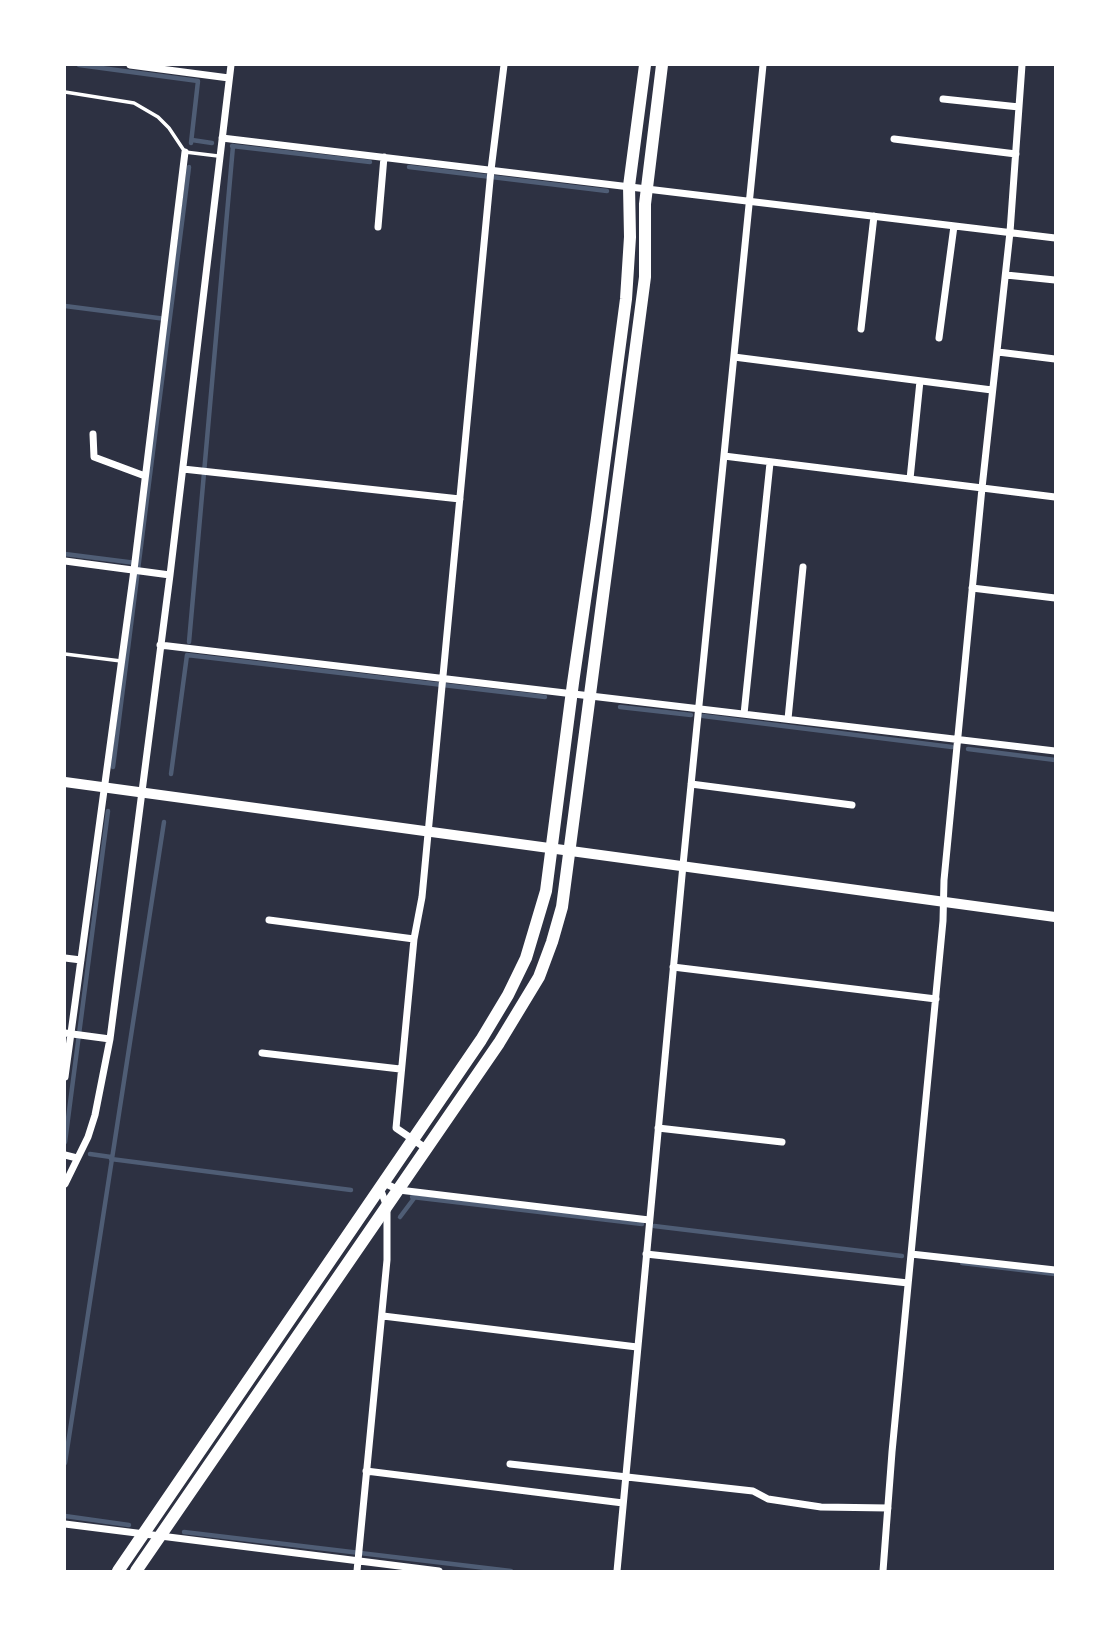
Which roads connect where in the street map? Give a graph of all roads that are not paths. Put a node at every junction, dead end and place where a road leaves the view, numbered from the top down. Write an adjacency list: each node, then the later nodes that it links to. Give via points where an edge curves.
1 (130, 65): 8 (street)
2 (231, 65): 8 (street)
3 (504, 65): 18 (street)
4 (645, 65): 19 (highway)
5 (662, 65): 20 (highway)
6 (762, 65): 21 (street)
7 (1022, 65): 11 (street)
8 (229, 78): 12 (street)
9 (65, 92): 14 (lane, via 134,103 158,117)
10 (943, 99): 11 (street)
11 (1019, 107): 15 (street)
12 (222, 138): 16 (street); 17 (street)
13 (894, 139): 15 (street)
14 (185, 152): 16 (lane); 40 (street)
15 (1016, 154): 25 (street)
16 (220, 156): 39 (street)
17 (384, 157): 18 (street); 24 (street)
18 (491, 174): 19 (street); 44 (street)
19 (629, 186): 20 (street); 55 (highway, via 626,299)
20 (646, 188): 21 (street); 56 (highway, via 645,276)
21 (750, 201): 22 (street); 32 (street)
22 (874, 216): 23 (street); 29 (street)
23 (954, 226): 25 (street); 30 (street)
24 (378, 227)
25 (1010, 232): 26 (street); 27 (street)
26 (1055, 238)
27 (1006, 275): 28 (street); 31 (street)
28 (1055, 280)
29 (861, 328)
30 (939, 338)
31 (998, 352): 33 (street); 35 (street)
32 (734, 357): 34 (street); 37 (street)
33 (1055, 359)
34 (920, 382): 35 (street); 41 (street)
35 (992, 390): 42 (street)
36 (93, 434): 40 (street, via 94,457)
37 (724, 456): 38 (street); 57 (street)
38 (769, 463): 41 (street); 58 (street)
39 (183, 469): 44 (street); 48 (street)
40 (145, 476): 47 (street)
41 (911, 479): 42 (street)
42 (982, 488): 43 (street); 49 (street)
43 (1055, 497)
44 (460, 499): 54 (street)
45 (65, 561): 47 (street)
46 (803, 567): 59 (street)
47 (136, 568): 48 (street); 53 (street)
48 (170, 575): 51 (street)
49 (972, 588): 50 (street); 60 (street)
50 (1055, 598)
51 (160, 645): 54 (street); 65 (street)
52 (65, 653): 53 (lane)
53 (121, 661): 64 (street)
54 (442, 683): 55 (street); 67 (street)
55 (571, 693): 56 (street); 68 (highway)
56 (589, 695): 57 (street); 69 (highway)
57 (699, 708): 58 (street); 63 (street)
58 (744, 714): 59 (street)
59 (788, 719): 60 (street)
60 (958, 740): 61 (street); 71 (street)
61 (1055, 751)
62 (65, 782): 64 (street)
63 (691, 784): 66 (street); 70 (street)
64 (105, 787): 65 (street); 76 (street)
65 (142, 792): 67 (street); 80 (street)
66 (852, 805)
67 (428, 831): 68 (street); 74 (street)
68 (551, 847): 69 (street); 85 (highway, via 545,891 526,958 481,1040)
69 (570, 850): 70 (street); 87 (highway, via 562,907 539,977)
70 (683, 865): 71 (street); 77 (street)
71 (943, 901): 72 (street); 78 (street)
72 (1055, 917)
73 (270, 920): 74 (street)
74 (414, 939): 82 (street)
75 (65, 958): 76 (street)
76 (81, 960): 79 (street)
77 (673, 967): 78 (street); 84 (street)
78 (936, 999): 96 (street)
79 (72, 1037): 80 (street); 83 (street)
80 (110, 1039): 89 (street, via 95,1115)
81 (262, 1053): 82 (street)
82 (400, 1069): 85 (street, via 396,1128)
83 (65, 1077)
84 (658, 1128): 86 (street); 94 (street)
85 (413, 1140): 87 (street); 91 (highway)
86 (782, 1142)
87 (427, 1149): 92 (highway)
88 (65, 1155): 89 (street)
89 (77, 1158): 90 (street)
90 (65, 1184)
91 (382, 1185): 92 (street); 93 (street); 107 (highway)
92 (399, 1190): 93 (highway); 94 (street)
93 (387, 1207): 99 (street); 108 (highway)
94 (649, 1220): 95 (street)
95 (646, 1254): 98 (street); 100 (street)
96 (911, 1254): 97 (street); 98 (street)
97 (1055, 1270)
98 (908, 1283): 105 (street)
99 (383, 1316): 100 (street); 102 (street)
100 (638, 1347): 103 (street)
101 (510, 1464): 103 (street)
102 (366, 1471): 104 (street); 109 (street)
103 (625, 1476): 104 (street); 105 (street, via 753,1491 768,1499 821,1507)
104 (623, 1503): 114 (street)
105 (888, 1507): 115 (street)
106 (65, 1524): 107 (street)
107 (144, 1534): 108 (street); 110 (highway)
108 (160, 1537): 109 (street); 111 (highway)
109 (358, 1559): 112 (street); 113 (street)
110 (118, 1571)
111 (136, 1571)
112 (357, 1571)
113 (439, 1571)
114 (617, 1571)
115 (883, 1571)

